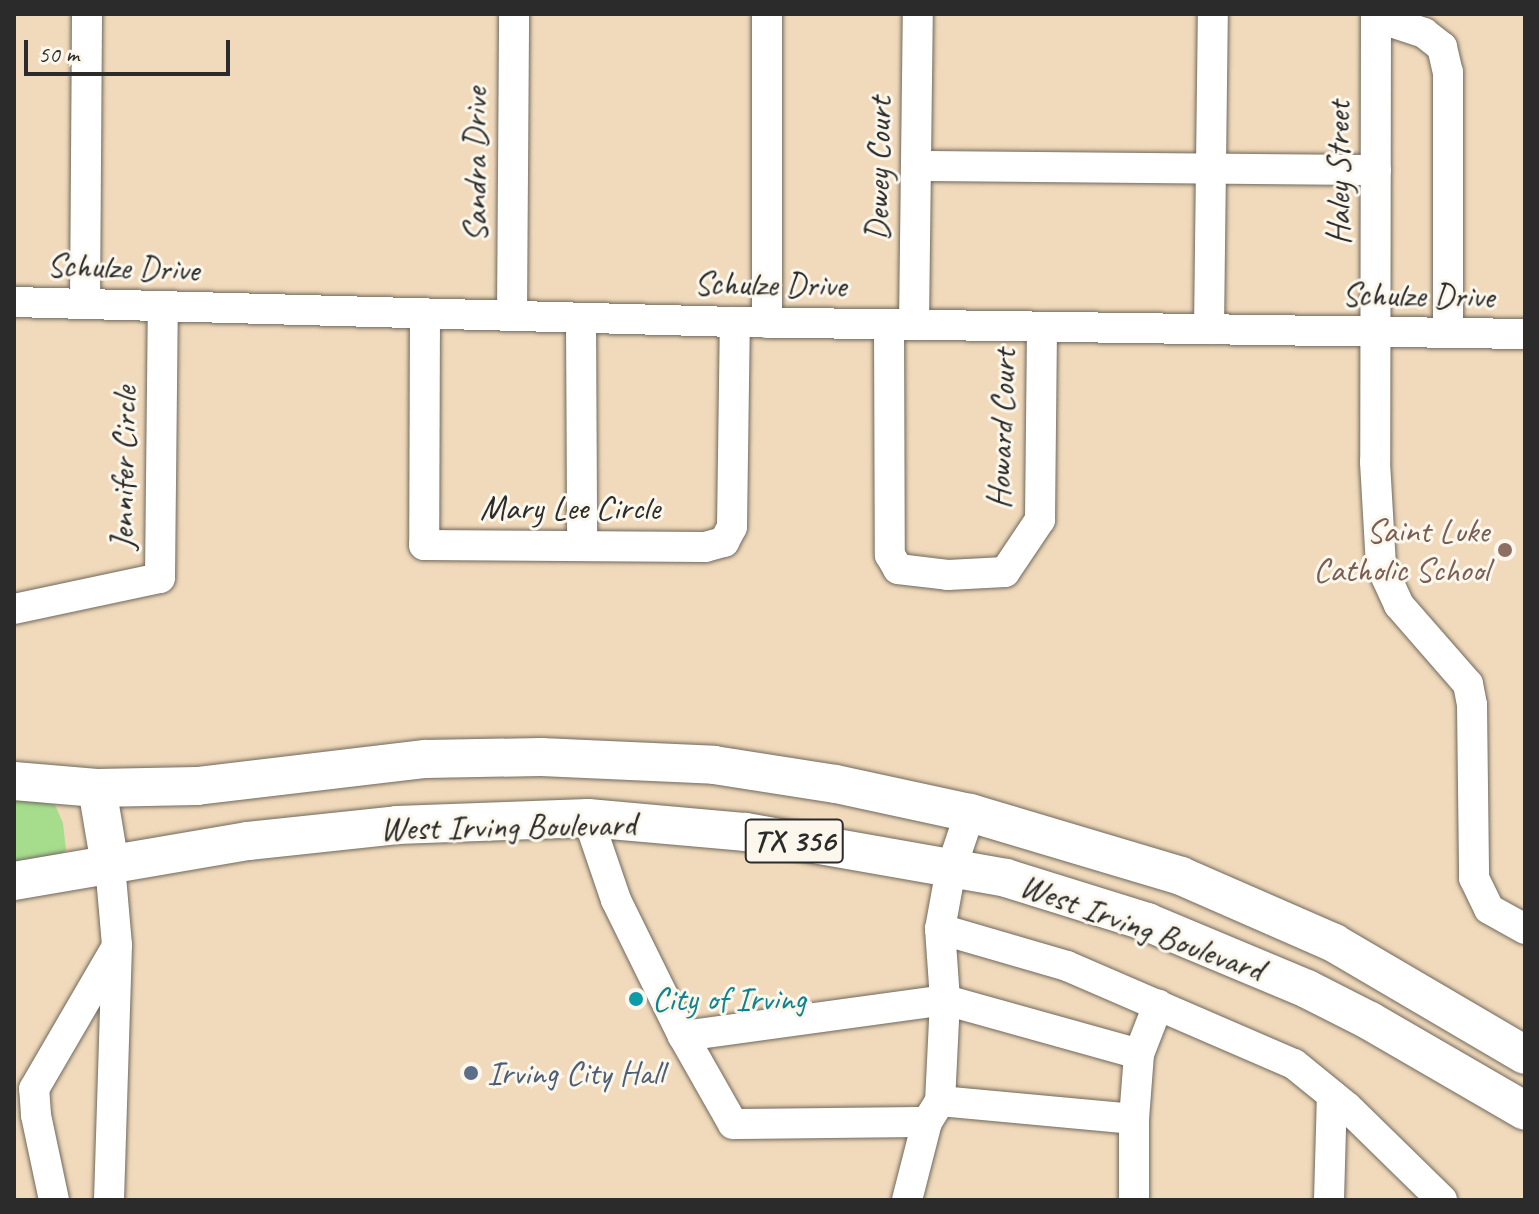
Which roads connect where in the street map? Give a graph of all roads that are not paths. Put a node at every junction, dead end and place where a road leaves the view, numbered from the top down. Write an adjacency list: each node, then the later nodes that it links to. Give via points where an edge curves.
1 (87, 14): 11 (street)
2 (514, 14): 14 (street, Sandra Drive)
3 (767, 14): 17 (street)
4 (918, 14): 7 (street, Dewey Court)
5 (1213, 14): 8 (street)
6 (1376, 15): 9 (street, Haley Street); 22 (street, via 1424,33 1442,47 1448,72)
7 (916, 166): 8 (street); 18 (street, Dewey Court)
8 (1211, 168): 9 (street); 20 (street)
9 (1376, 170): 21 (street, Haley Street)
10 (14, 302): 11 (street, Schulze Drive)
11 (85, 304): 12 (street, Schulze Drive)
12 (163, 306): 13 (street, Schulze Drive); 26 (street, Jennifer Circle, via 160,578)
13 (425, 313): 14 (street, Schulze Drive); 24 (street, Mary Lee Circle, via 424,545)
14 (512, 316): 15 (street, Schulze Drive)
15 (581, 318): 16 (street, Schulze Drive); 24 (street)
16 (735, 322): 17 (street, Schulze Drive); 24 (street, Mary Lee Circle, via 729,535 716,546 705,547)
17 (767, 323): 18 (street, Schulze Drive)
18 (901, 325): 19 (street, Schulze Drive); 25 (street, Dewey Court, via 890,555 898,569 948,575)
19 (1042, 327): 20 (street, Schulze Drive); 25 (street, Howard Court, via 1040,520)
20 (1209, 329): 21 (street, Schulze Drive)
21 (1376, 332): 22 (street, Schulze Drive); 35 (street, Haley Street, via 1381,566 1399,605 1468,684 1474,878 1489,909)
22 (1448, 333): 23 (street, Schulze Drive)
23 (1525, 334)
24 (582, 546)
25 (1005, 572)
26 (14, 609)
27 (14, 781): 28 (main road, TX 356)
28 (97, 788): 29 (main road, West Irving Boulevard / TX 356, via 197,786 425,759 541,757 714,765); 31 (main road)
29 (970, 813): 32 (street); 41 (main road, West Irving Boulevard / TX 356, via 1181,876 1260,908 1334,943)
30 (588, 818): 31 (main road, West Irving Boulevard / TX 356, via 397,825 248,841); 32 (main road, West Irving Boulevard / TX 356, via 746,832); 39 (street, via 616,900)
31 (110, 865): 33 (main road, West Irving Boulevard / TX 356); 36 (street)
32 (951, 869): 34 (street); 44 (main road, West Irving Boulevard / TX 356, via 1020,882 1218,950 1370,1021)
33 (14, 881)
34 (940, 929): 37 (street); 38 (street, via 1067,966)
35 (1525, 929)
36 (117, 945): 42 (street); 47 (street)
37 (945, 1000): 39 (street); 40 (street); 45 (street)
38 (1158, 1005): 40 (street); 43 (street, via 1294,1064)
39 (683, 1036): 45 (street, via 733,1124)
40 (1139, 1054): 46 (street)
41 (1525, 1055)
42 (24, 1088): 49 (street, via 36,1115)
43 (1332, 1095): 48 (street); 54 (street)
44 (1525, 1111)
45 (934, 1112): 46 (street); 52 (street)
46 (1134, 1119): 53 (street)
47 (111, 1150): 50 (street); 51 (street, via 123,1163)
48 (1408, 1167): 55 (street); 56 (street)
49 (54, 1200)
50 (109, 1200)
51 (122, 1200)
52 (907, 1200)
53 (1134, 1200)
54 (1329, 1200)
55 (1407, 1200)
56 (1442, 1200)

